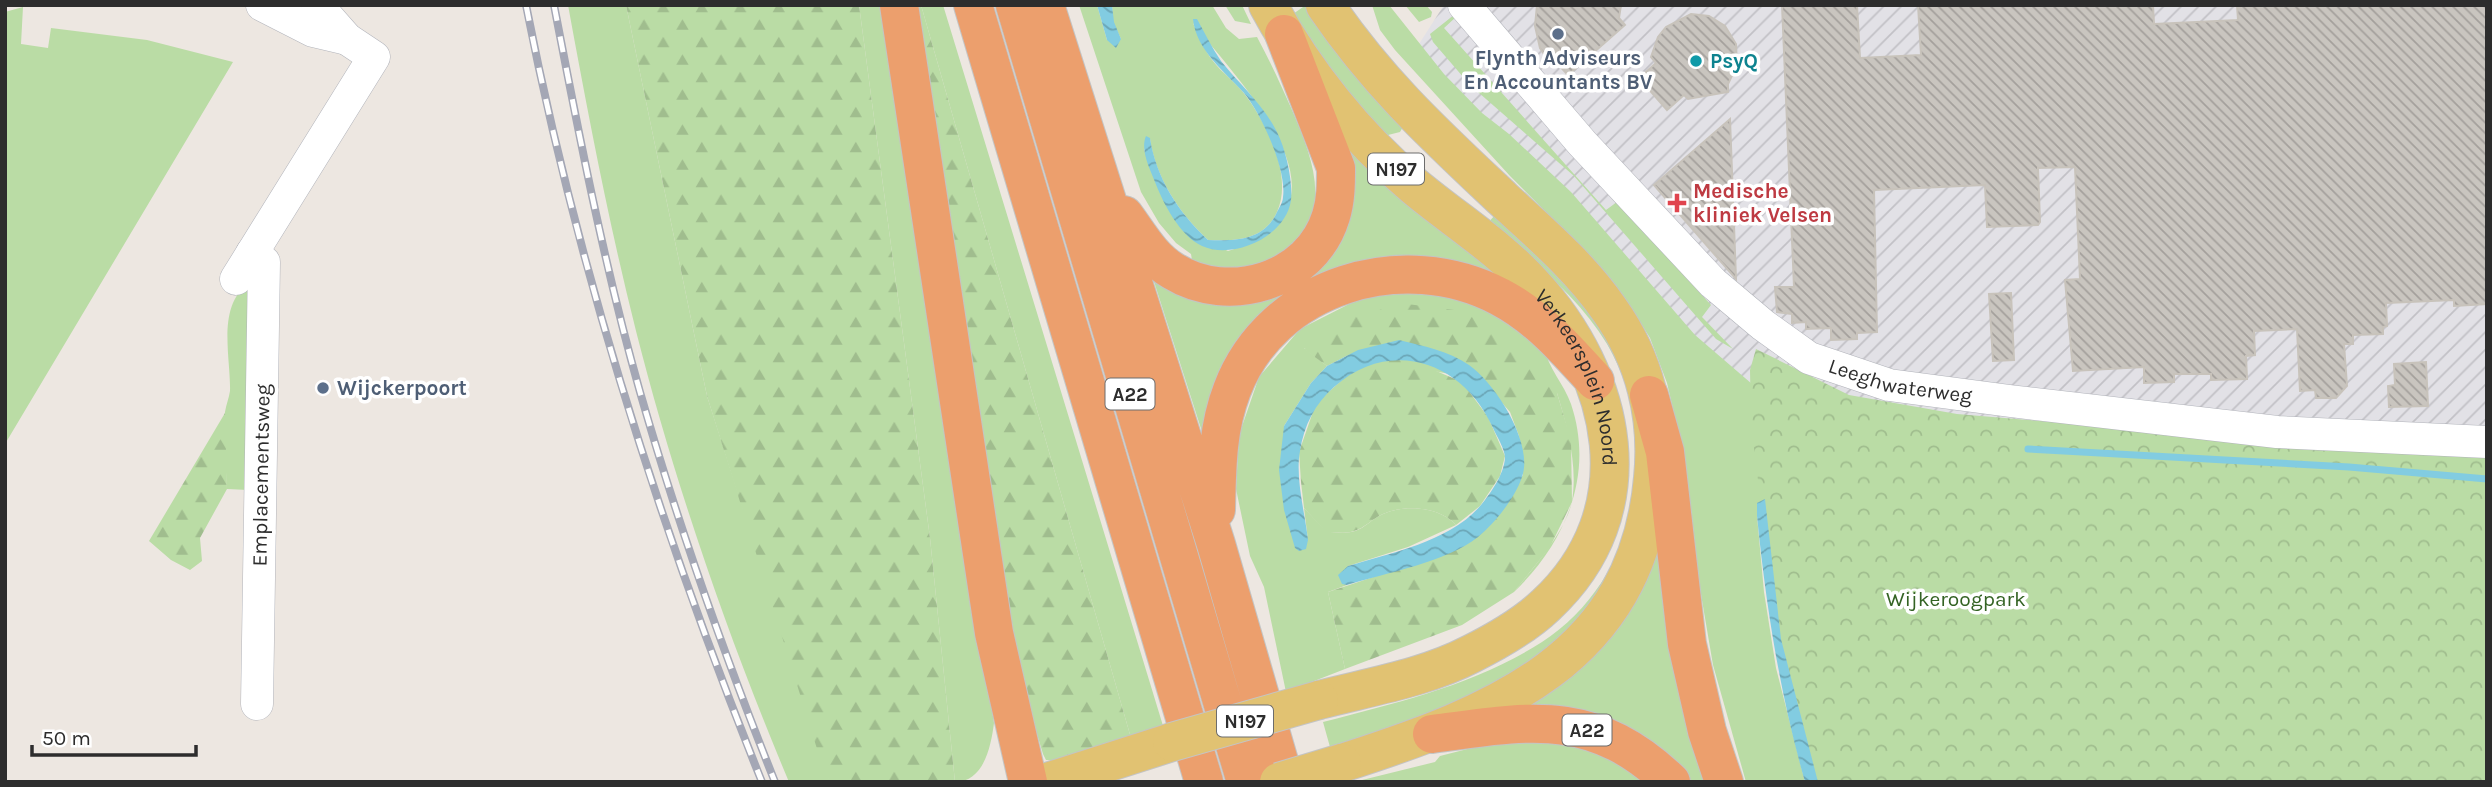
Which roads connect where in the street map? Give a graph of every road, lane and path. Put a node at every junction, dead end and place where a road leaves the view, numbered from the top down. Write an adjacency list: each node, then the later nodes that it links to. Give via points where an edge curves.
1 (262, 5): 11 (street, Emplacementsweg, via 313,31)
2 (317, 5): 11 (street, Emplacementsweg)
3 (899, 5): 20 (highway, via 994,633)
4 (973, 5): 22 (highway, A22)
5 (1015, 5): 23 (highway, A22)
6 (1045, 5): 13 (highway, A22)
7 (1325, 5): 12 (main road, N197)
8 (1357, 5): 12 (main road)
9 (1464, 5): 16 (street, Leeghwaterweg, via 1582,143 1713,283 1809,358 1889,385 2010,401 2277,432)
10 (1276, 19): 13 (highway, A22, via 1336,168 1331,218 1304,259 1260,284 1235,288 1185,278 1153,255); 14 (main road, Verkeersplein Noord / N197, via 1327,94 1378,151 1531,282 1564,322)
11 (347, 39): 18 (street, Emplacementsweg, via 374,57 244,266 264,262)
12 (1366, 62): 15 (main road, N197, via 1590,284 1627,336)
13 (1103, 184): 17 (highway, A22)
14 (1595, 381): 17 (highway, A22, via 1550,331 1484,289 1419,273 1377,275 1340,285 1308,301 1275,327 1232,387 1218,446); 21 (main road, Verkeersplein Noord / N197, bridge, via 1606,417 1610,482 1604,515 1566,583 1522,623 1469,655 1435,668)
15 (1649, 396): 19 (main road, N197, via 1656,452 1651,505 1636,558 1615,599 1584,641 1539,679); 27 (highway, via 1665,452 1687,644)
16 (2487, 442)
17 (1216, 544): 25 (highway, A22)
18 (257, 704)
19 (1432, 734): 24 (main road, N197, bridge); 26 (highway, A22, via 1509,723 1563,724 1615,741)
20 (1028, 782)
21 (1046, 782)
22 (1204, 782)
23 (1245, 782)
24 (1279, 782)
25 (1285, 782)
26 (1671, 782)
27 (1724, 782)

